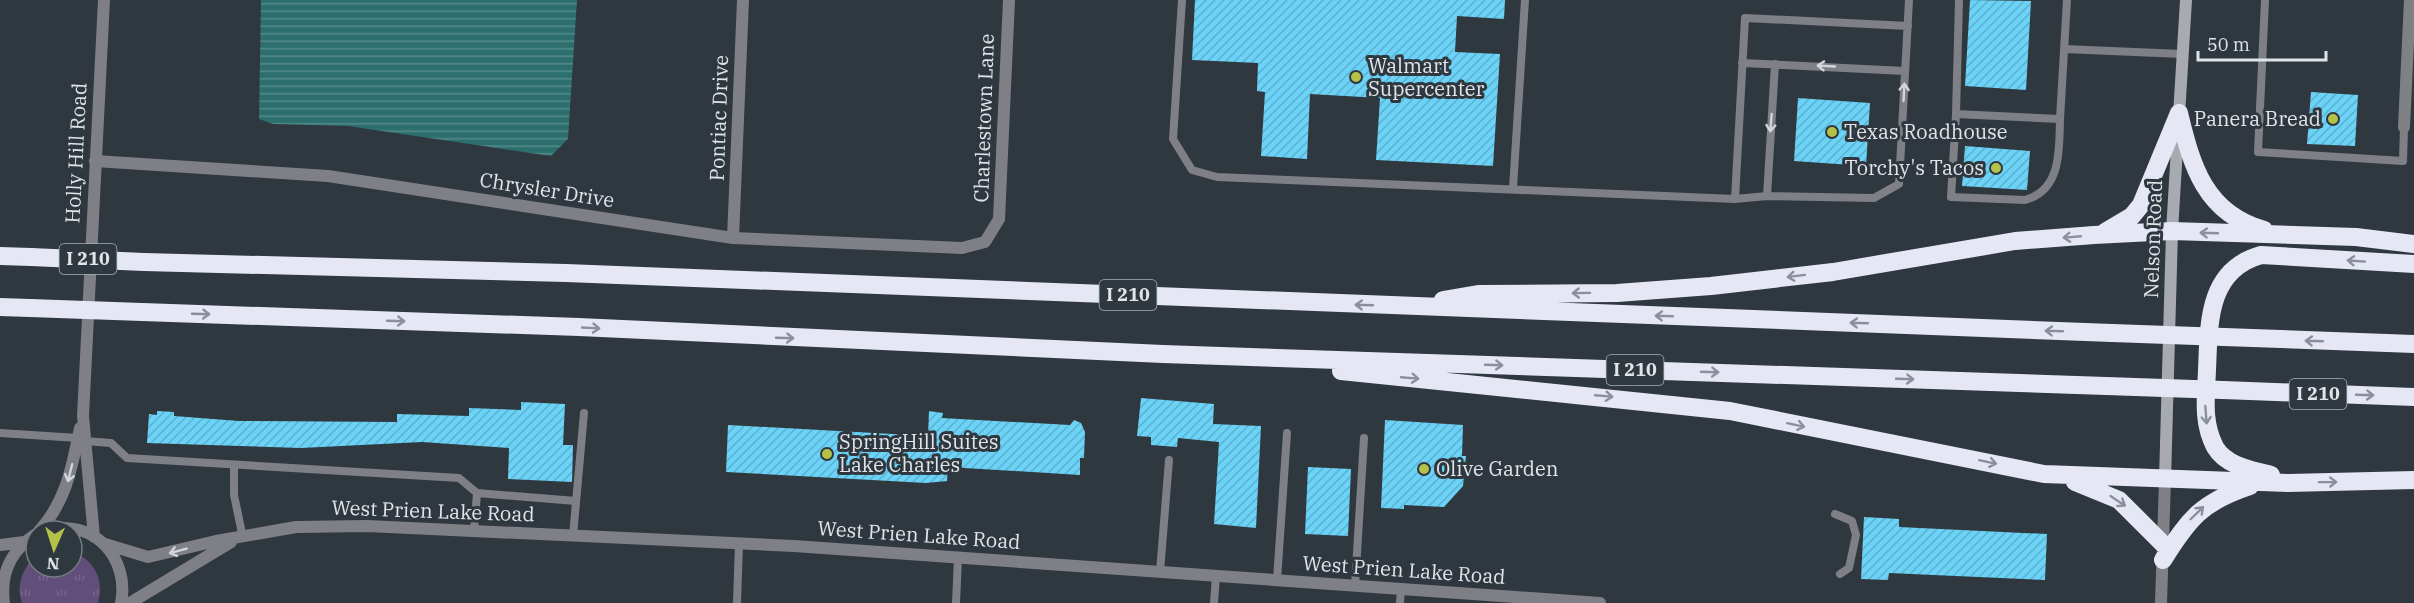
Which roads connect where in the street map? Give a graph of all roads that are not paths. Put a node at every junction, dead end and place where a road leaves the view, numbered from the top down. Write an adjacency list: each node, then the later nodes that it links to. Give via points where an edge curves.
1 (104, 0): 22 (street, Holly Hill Road)
2 (743, 0): 30 (street, Pontiac Drive)
3 (1008, 0): 29 (street, Charlestown Lane, via 1000,211)
4 (1182, 0): 23 (lane, via 1173,139 1192,170 1217,177)
5 (1525, 0): 23 (lane)
6 (1909, 0): 12 (lane)
7 (1959, 0): 19 (lane)
8 (2067, 0): 13 (lane)
9 (2186, 0): 14 (main road, Nelson Road)
10 (2265, 0): 21 (lane, via 2258,152 2403,161)
11 (2410, 0): 21 (street)
12 (1908, 26): 15 (lane, via 1745,18); 17 (lane)
13 (2064, 49): 14 (lane); 20 (lane)
14 (2182, 54): 18 (main road, Nelson Road)
15 (1742, 63): 16 (lane); 25 (lane)
16 (1775, 64): 17 (lane, one-way to 16); 24 (lane, one-way to 24)
17 (1905, 71): 24 (lane, one-way to 17, via 1874,198 1899,184)
18 (2179, 113): 26 (main road, Nelson Road); 27 (highway, via 2141,205 2132,216); 28 (highway, via 2190,158 2203,185 2221,207 2247,225)
19 (1956, 114): 20 (lane); 20 (lane, via 1951,197 2034,198 2058,170)
20 (2060, 119)
21 (2404, 127)
22 (95, 161): 30 (street, Chrysler Drive, via 328,176); 43 (street, Holly Hill Road)
23 (1513, 188): 25 (lane)
24 (1767, 196): 25 (lane)
25 (1735, 199)
26 (2172, 231): 27 (highway); 28 (highway, one-way to 26); 47 (main road, Nelson Road)
27 (2099, 235): 34 (highway, one-way to 34, via 2015,241 1833,272 1712,286 1617,293 1478,294)
28 (2280, 235): 31 (highway, via 2356,237)
29 (991, 236): 30 (street, Chrysler Drive, via 962,248)
30 (733, 238)
31 (2414, 244)
32 (0, 256): 34 (highway, I 210, one-way to 32, bridge, via 566,273)
33 (2414, 264): 50 (highway, one-way to 50, via 2261,255 2244,259 2217,292 2211,310 2205,419 2216,449 2235,465)
34 (1406, 306): 36 (highway, I 210, one-way to 34, bridge)
35 (0, 307): 37 (highway, I 210, one-way to 37, bridge, via 579,327)
36 (2414, 344)
37 (1163, 354): 38 (highway, I 210, one-way to 38, bridge); 46 (highway, one-way to 46, via 1730,411)
38 (2414, 397)
39 (584, 413): 52 (lane)
40 (0, 433): 43 (lane)
41 (1287, 433): 68 (lane)
42 (1364, 438): 69 (lane)
43 (81, 440): 45 (lane, via 111,443 127,459); 54 (street, Holly Hill Road, one-way to 54, via 62,498); 59 (street, Holly Hill Road)
44 (1169, 460): 65 (lane)
45 (234, 465): 51 (lane, via 459,478); 58 (lane)
46 (2044, 474): 47 (highway); 63 (highway, one-way to 63, via 2083,483 2119,500)
47 (2165, 480): 49 (highway); 63 (street)
48 (2414, 480): 50 (highway, one-way to 48)
49 (2261, 482): 50 (highway); 63 (highway, one-way to 49, via 2200,508)
50 (2298, 482)
51 (477, 493): 52 (lane); 55 (lane)
52 (576, 501): 57 (lane)
53 (1835, 514): 66 (lane, via 1852,521 1856,535 1849,568)
54 (50, 519)
55 (474, 531): 57 (street, West Prien Lake Road); 58 (street, West Prien Lake Road, via 296,527)
56 (84, 533): 59 (street, West Prien Lake Road)
57 (573, 536): 61 (street, West Prien Lake Road)
58 (239, 539): 59 (street, West Prien Lake Road, one-way to 59, via 148,557); 74 (street, West Prien Lake Road)
59 (100, 541): 73 (street, via 115,557 123,576)
60 (24, 542): 62 (street); 72 (street, via 8,564)
61 (739, 544): 64 (street, West Prien Lake Road); 75 (lane)
62 (0, 545)
63 (2163, 552): 80 (street)
64 (958, 558): 65 (street, West Prien Lake Road); 76 (lane)
65 (1160, 572): 67 (street, West Prien Lake Road)
66 (1840, 574)
67 (1216, 576): 68 (street, West Prien Lake Road); 77 (lane)
68 (1277, 580): 69 (street, West Prien Lake Road)
69 (1355, 586): 70 (street, West Prien Lake Road)
70 (1401, 589): 71 (street, West Prien Lake Road); 78 (lane)
71 (1437, 597): 79 (street, West Prien Lake Road)
72 (3, 601)
73 (121, 603)
74 (130, 603)
75 (737, 603)
76 (956, 603)
77 (1214, 603)
78 (1400, 603)
79 (1600, 603)
80 (2161, 603)

